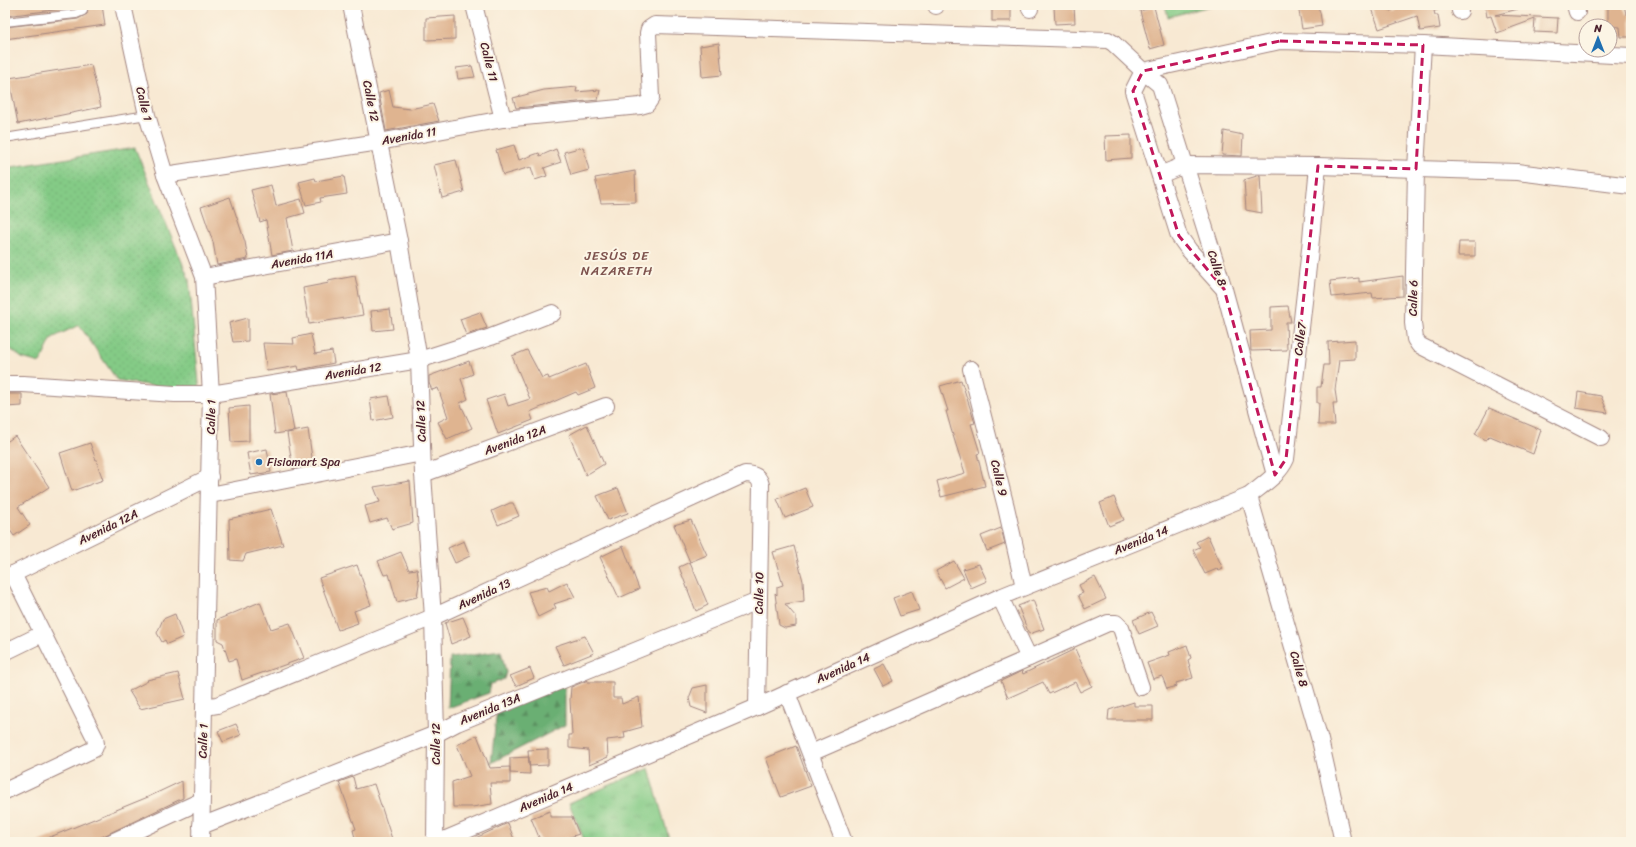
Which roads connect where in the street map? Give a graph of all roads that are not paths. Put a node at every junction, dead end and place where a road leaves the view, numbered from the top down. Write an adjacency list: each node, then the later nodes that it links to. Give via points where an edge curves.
1 (83, 5): 5 (lane, via 83,11 76,14)
2 (123, 5): 10 (street, Calle 1)
3 (351, 5): 13 (street, Calle 12)
4 (474, 5): 11 (street, Calle 11)
5 (5, 22)
6 (1423, 45): 7 (street); 8 (street, via 1280,41); 16 (street, Calle 6)
7 (1631, 56)
8 (1143, 71): 9 (street, Calle 8, via 1108,40 655,25 648,33); 14 (street, Calle 8, via 1160,85); 18 (street, via 1133,91)
9 (651, 98): 11 (street, Avenida 11, via 647,104 640,106)
10 (147, 114): 12 (lane); 17 (street, Calle 1)
11 (503, 119): 13 (street, Avenida 11)
12 (5, 138)
13 (379, 142): 17 (street, Avenida 11); 20 (street, Calle 12)
14 (1184, 164): 15 (street); 18 (street); 22 (street, Calle 8)
15 (1318, 166): 16 (street); 32 (street, Calle7, via 1286,459)
16 (1416, 169): 19 (street, via 1517,172); 29 (street, Calle 6, via 1413,323 1415,339 1419,345)
17 (165, 175): 21 (street, Calle 1)
18 (1160, 175): 22 (street, via 1178,236)
19 (1631, 186)
20 (399, 241): 21 (street, Avenida 11A); 24 (street, Calle 12)
21 (204, 277): 27 (street, Calle 1)
22 (1224, 289): 32 (street, Calle 8)
23 (553, 313): 24 (street, Avenida 12, via 491,337)
24 (419, 360): 27 (street, Avenida 12); 30 (street, Calle 12)
25 (971, 369): 38 (street, Calle 9)
26 (5, 384): 27 (street, Avenida 12)
27 (212, 394): 33 (street, Calle 1)
28 (606, 406): 31 (street, Avenida 12A)
29 (1601, 438)
30 (422, 453): 31 (street, Calle 12); 35 (street)
31 (423, 474): 41 (street, Calle 12)
32 (1275, 475): 36 (street, Calle7)
33 (210, 477): 35 (street, Calle 1); 37 (street, Avenida 12A)
34 (759, 478): 40 (street, Calle 10, via 761,485); 41 (street, Avenida 13, via 753,474 745,474)
35 (210, 495): 47 (street, Calle 1)
36 (1248, 496): 38 (street, Avenida 14); 59 (street, Calle 8, via 1320,740)
37 (9, 576): 42 (street)
38 (1024, 588): 39 (street, Avenida 14)
39 (1000, 597): 44 (street); 46 (street, Avenida 14)
40 (758, 601): 48 (street, Calle 10); 49 (street, Avenida 13A, via 457,722)
41 (433, 617): 47 (street, Avenida 13, via 217,705); 49 (street, Calle 12)
42 (42, 634): 43 (street); 51 (street, via 96,744 94,749)
43 (5, 652)
44 (1028, 658): 45 (street, via 1108,623 1116,623 1121,628); 50 (street)
45 (1140, 687)
46 (787, 693): 48 (street, Avenida 14); 50 (street)
47 (205, 707): 52 (street, Calle 1)
48 (757, 708): 57 (street, Avenida 14)
49 (436, 734): 53 (street, Avenida 13A); 56 (street, Calle 12)
50 (811, 753): 58 (street)
51 (5, 791)
52 (202, 801): 53 (street, Calle 1); 54 (street)
53 (201, 826): 55 (street, Calle 1)
54 (112, 842)
55 (201, 842)
56 (435, 842)
57 (439, 842)
58 (844, 842)
59 (1344, 842)

